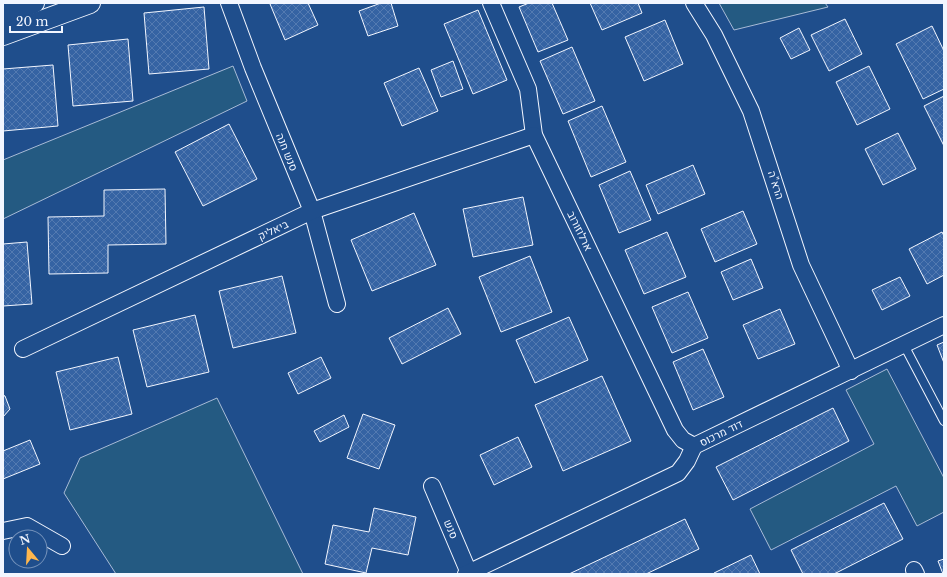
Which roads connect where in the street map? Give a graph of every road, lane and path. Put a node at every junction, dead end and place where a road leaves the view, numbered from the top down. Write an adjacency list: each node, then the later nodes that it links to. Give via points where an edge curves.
1 (34, 3): 6 (street)
2 (90, 3): 7 (street)
3 (229, 3): 9 (street, סנש חנה)
4 (492, 3): 8 (street, ארלוזורוב, via 528,89)
5 (694, 3): 14 (street, הרא"ה, via 714,35 751,111 801,265)
6 (3, 15)
7 (3, 35)
8 (534, 135): 9 (street, ביאליק); 16 (street, ארלוזורוב, via 675,430 683,440)
9 (312, 211): 10 (street, סנש חנה); 13 (street, ביאליק)
10 (337, 304)
11 (944, 325): 12 (street, דוד מרכוס)
12 (904, 345): 14 (street, דוד מרכוס); 15 (lane)
13 (23, 349)
14 (851, 371): 16 (street, דוד מרכוס)
15 (944, 421)
16 (694, 446): 20 (street, דוד מרכוס, via 678,473)
17 (432, 486): 20 (street, סנש)
18 (3, 531): 19 (street, via 27,526)
19 (62, 546)
20 (468, 573)

